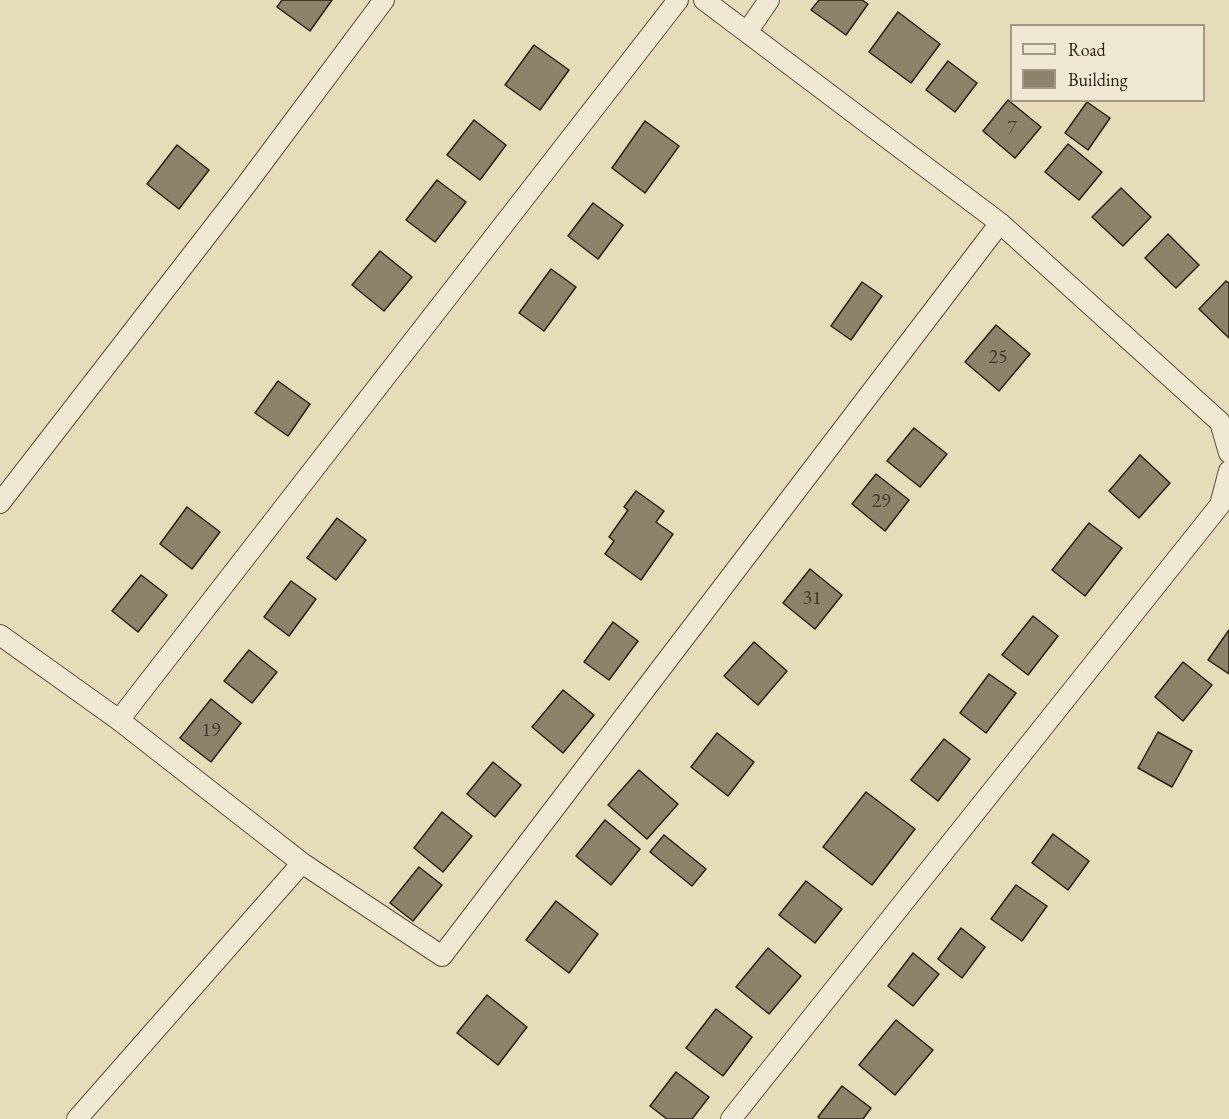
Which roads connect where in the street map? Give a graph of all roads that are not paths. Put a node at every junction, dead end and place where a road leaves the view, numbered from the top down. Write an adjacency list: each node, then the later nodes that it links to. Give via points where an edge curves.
1 (384, 0): 9 (street)
2 (678, 0): 11 (street)
3 (704, 0): 5 (street)
4 (769, 0): 5 (street)
5 (747, 32): 6 (street)
6 (1000, 223): 7 (street, via 1220,422); 12 (street, via 442,956)
7 (1229, 453)
8 (1229, 471): 14 (street, via 1220,505)
9 (0, 503)
10 (0, 635): 11 (street)
11 (119, 720): 12 (street)
12 (302, 863): 13 (street)
13 (76, 1119)
14 (731, 1119)

